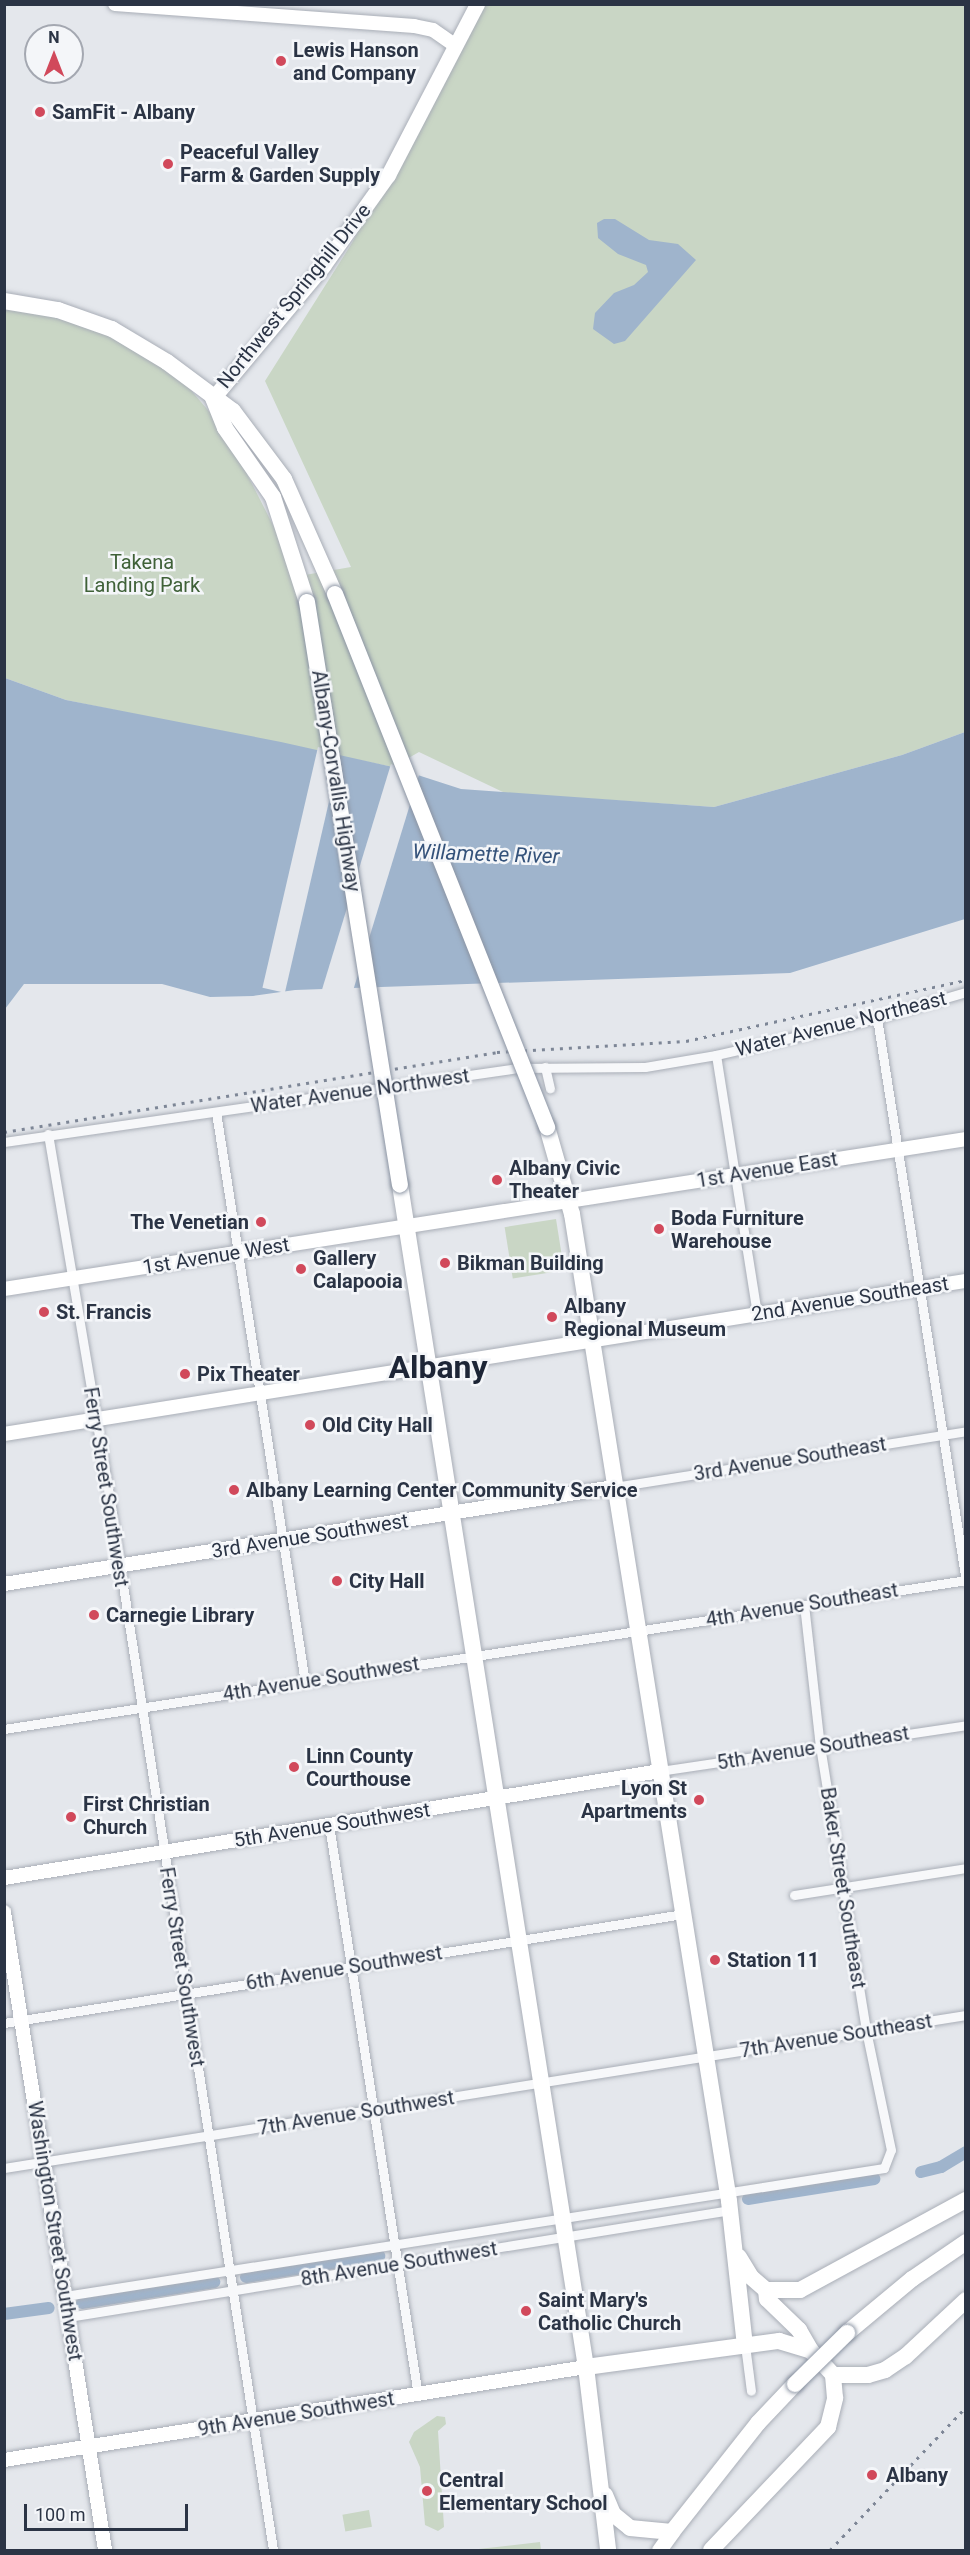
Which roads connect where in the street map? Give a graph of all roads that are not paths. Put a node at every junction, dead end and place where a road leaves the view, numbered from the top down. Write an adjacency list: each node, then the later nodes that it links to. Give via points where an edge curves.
1 (115, 4): 3 (street)
2 (477, 4): 4 (main road, Northwest Springhill Drive)
3 (249, 9): 4 (street, via 414,26 433,30)
4 (456, 46): 6 (main road, Northwest Springhill Drive, via 400,154 349,232)
5 (4, 302): 6 (highway, via 58,310 112,329 167,362)
6 (213, 398): 18 (highway, bridge, via 233,411 253,433 284,479 335,594 547,1127); 19 (highway, Albany-Corvallis Highway, bridge, via 225,428 273,497 307,602)
7 (966, 992): 8 (street, Water Avenue Northeast)
8 (877, 1018): 9 (street, Water Avenue Northeast); 16 (street)
9 (716, 1055): 10 (street, Water Avenue Northwest, via 645,1067); 17 (street)
10 (545, 1067): 11 (street); 12 (street, Water Avenue Northwest)
11 (550, 1088)
12 (216, 1112): 13 (street, Water Avenue Northwest); 20 (street)
13 (48, 1134): 15 (street, Water Avenue Northwest); 21 (street, Ferry Street Southwest)
14 (966, 1139): 16 (street, 1st Avenue East)
15 (4, 1142)
16 (897, 1150): 17 (street, 1st Avenue East); 24 (street)
17 (734, 1175): 18 (street, 1st Avenue East); 25 (street)
18 (569, 1201): 19 (street, 1st Avenue West); 26 (highway)
19 (406, 1227): 20 (street, 1st Avenue West); 27 (highway, Albany-Corvallis Highway)
20 (237, 1253): 21 (street, 1st Avenue West); 28 (street)
21 (73, 1278): 23 (street, 1st Avenue West); 29 (street, Ferry Street Southwest)
22 (966, 1281): 24 (street, 2nd Avenue Southeast)
23 (4, 1288)
24 (919, 1288): 25 (street, 2nd Avenue Southeast); 32 (street)
25 (757, 1313): 26 (street, 2nd Avenue Southeast)
26 (592, 1339): 27 (street, 2nd Avenue Southeast); 33 (highway)
27 (428, 1366): 28 (street, 2nd Avenue Southeast); 34 (highway, Albany-Corvallis Highway)
28 (259, 1393): 29 (street, 2nd Avenue Southeast); 35 (street)
29 (95, 1420): 31 (street, 2nd Avenue Southeast); 36 (street, Ferry Street Southwest)
30 (966, 1431): 32 (street, 3rd Avenue Southeast)
31 (4, 1434)
32 (943, 1435): 33 (street, 3rd Avenue Southeast); 37 (street)
33 (614, 1487): 34 (street, 3rd Avenue Southwest); 40 (highway)
34 (450, 1514): 35 (street, 3rd Avenue Southwest); 41 (highway, Albany-Corvallis Highway)
35 (282, 1540): 36 (street, 3rd Avenue Southwest); 42 (street)
36 (119, 1566): 38 (street, 3rd Avenue Southwest); 43 (street, Ferry Street Southwest)
37 (965, 1581): 39 (street, 4th Avenue Southeast)
38 (4, 1584)
39 (804, 1605): 40 (street, 4th Avenue Southeast); 46 (street, Baker Street Southeast)
40 (638, 1630): 41 (street, 4th Avenue Southwest); 47 (highway)
41 (473, 1656): 42 (street, 4th Avenue Southwest); 48 (highway, Albany-Corvallis Highway)
42 (305, 1682): 43 (street, 4th Avenue Southwest)
43 (141, 1707): 45 (street, 4th Avenue Southwest); 50 (street, Ferry Street Southwest)
44 (966, 1725): 46 (street, 5th Avenue Southeast)
45 (4, 1729)
46 (820, 1747): 47 (street, 5th Avenue Southeast); 53 (street, Baker Street Southeast)
47 (660, 1772): 48 (street, 5th Avenue Southwest); 56 (highway)
48 (495, 1800): 49 (street, 5th Avenue Southwest); 57 (highway, Albany-Corvallis Highway)
49 (329, 1825): 50 (street, 5th Avenue Southwest); 58 (street)
50 (164, 1852): 52 (street, 5th Avenue Southwest); 59 (street, Ferry Street Southwest)
51 (966, 1868): 53 (street)
52 (4, 1878)
53 (843, 1888): 54 (street); 63 (street, Baker Street Southeast)
54 (794, 1895)
55 (4, 1912): 61 (street, Washington Street Southwest)
56 (683, 1914): 57 (street, 6th Avenue Southwest); 64 (highway)
57 (517, 1940): 58 (street, 6th Avenue Southwest); 65 (highway, Albany-Corvallis Highway)
58 (352, 1965): 59 (street, 6th Avenue Southwest); 66 (street)
59 (186, 1994): 61 (street, 6th Avenue Southwest); 67 (street, Ferry Street Southwest)
60 (966, 2015): 63 (street, 7th Avenue Southeast)
61 (21, 2020): 62 (street, 6th Avenue Southwest); 68 (street, Washington Street Southwest)
62 (4, 2023)
63 (866, 2030): 64 (street, 7th Avenue Southeast); 70 (street, Baker Street Southeast, via 891,2150)
64 (706, 2057): 65 (street, 7th Avenue Southwest); 71 (highway)
65 (539, 2084): 66 (street, 7th Avenue Southwest); 74 (highway, Albany-Corvallis Highway)
66 (374, 2110): 67 (street, 7th Avenue Southwest); 76 (street)
67 (208, 2136): 68 (street, 7th Avenue Southwest); 80 (street, Ferry Street Southwest)
68 (44, 2162): 69 (street, 7th Avenue Southwest); 83 (street, Washington Street Southwest)
69 (4, 2168)
70 (884, 2168): 71 (street, 8th Avenue Southwest)
71 (727, 2190): 73 (highway); 74 (street, 8th Avenue Southwest)
72 (966, 2200): 82 (highway, via 809,2288)
73 (730, 2210): 75 (street, 8th Avenue Southwest); 78 (highway)
74 (560, 2217): 75 (highway, Albany-Corvallis Highway); 76 (street, 8th Avenue Southwest)
75 (563, 2238): 79 (street, 8th Avenue Southwest); 88 (highway, Albany-Corvallis Highway)
76 (394, 2241): 79 (street); 80 (street, 8th Avenue Southwest)
77 (966, 2242): 96 (highway, bridge, via 912,2278 847,2333 758,2423)
78 (736, 2250): 82 (highway, via 745,2270); 86 (highway)
79 (398, 2263): 81 (street, 8th Avenue Southwest); 91 (street)
80 (230, 2268): 81 (street, Ferry Street Southwest); 83 (street, 8th Avenue Southwest)
81 (234, 2290): 85 (street, 8th Avenue Southwest); 92 (street, Ferry Street Southwest)
82 (766, 2290): 87 (highway, via 767,2300 799,2331)
83 (65, 2296): 85 (street, Washington Street Southwest)
84 (966, 2300): 89 (highway, via 906,2356 885,2370)
85 (68, 2317): 93 (street, Washington Street Southwest)
86 (745, 2345): 87 (highway, via 786,2341); 88 (highway); 90 (street)
87 (811, 2351): 89 (highway)
88 (586, 2367): 91 (street, 9th Avenue Southwest); 95 (highway, Albany-Corvallis Highway)
89 (833, 2375): 101 (highway, via 835,2398 828,2427)
90 (752, 2391)
91 (418, 2395): 92 (street, 9th Avenue Southwest)
92 (253, 2421): 93 (street, 9th Avenue Southwest); 98 (street, Ferry Street Southwest)
93 (89, 2448): 94 (street, 9th Avenue Southwest); 97 (street, Washington Street Southwest)
94 (4, 2460)
95 (601, 2486): 96 (highway, via 614,2514 630,2528); 99 (highway, Albany-Corvallis Highway)
96 (672, 2532): 100 (main road)
97 (105, 2550)
98 (273, 2550)
99 (608, 2550)
100 (659, 2550)
101 (711, 2550)

